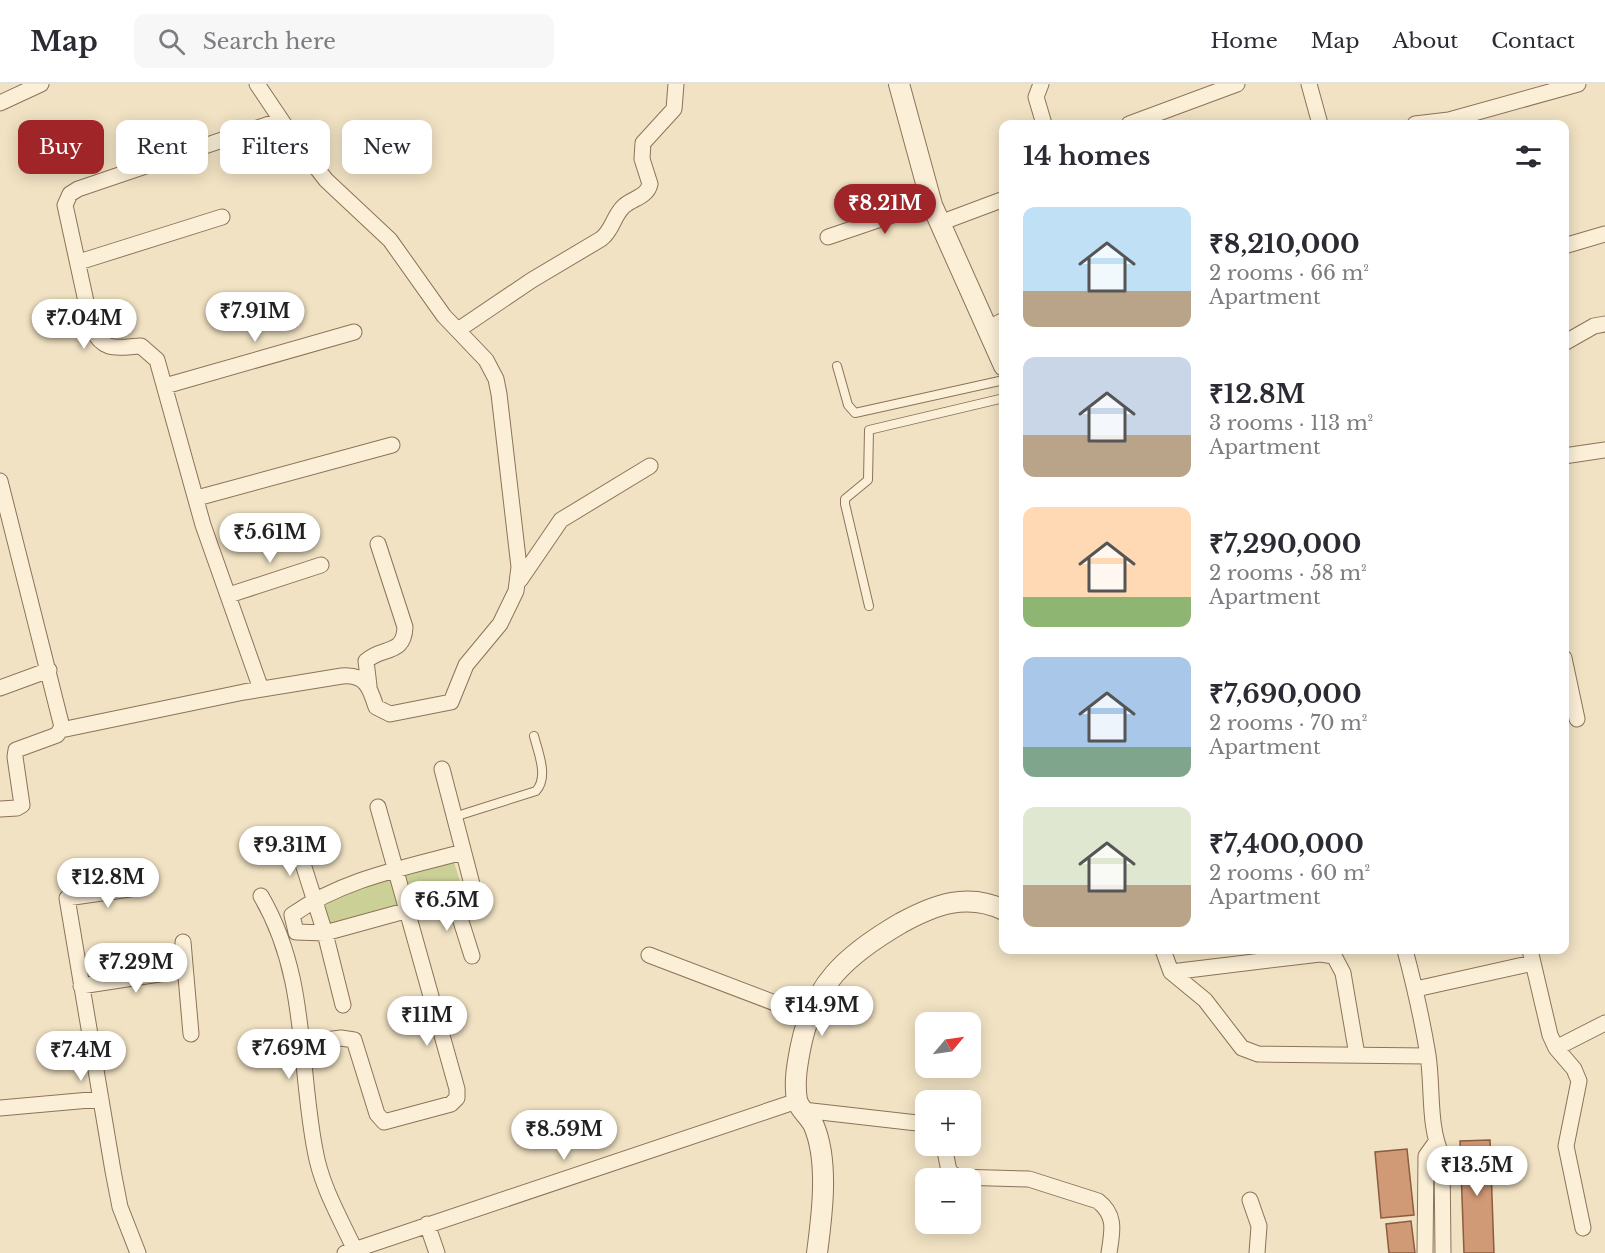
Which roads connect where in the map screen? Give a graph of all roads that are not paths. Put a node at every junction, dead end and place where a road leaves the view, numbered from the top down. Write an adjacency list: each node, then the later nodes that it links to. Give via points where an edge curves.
1 (41, 84): 9 (street)
2 (257, 84): 10 (street)
3 (676, 84): 27 (street, via 674,109 643,143 642,159 650,184 646,193 620,210 601,239)
4 (898, 84): 18 (street)
5 (1041, 84): 11 (street, via 1036,98)
6 (1238, 84): 12 (street)
7 (1309, 84): 13 (street)
8 (1578, 84): 14 (street)
9 (0, 103)
10 (282, 120)
11 (1043, 120)
12 (1140, 120)
13 (1319, 120)
14 (1449, 120)
15 (220, 141): 24 (street, via 70,194 65,205)
16 (322, 174): 27 (street, via 390,240)
17 (999, 201): 20 (street)
18 (931, 202): 20 (street); 22 (street)
19 (222, 217): 24 (street)
20 (940, 223): 25 (street)
21 (1605, 234): 23 (street)
22 (828, 237)
23 (1569, 245)
24 (79, 262): 33 (street, via 92,329 98,340 112,348 141,346 150,351 158,360)
25 (995, 324): 30 (street)
26 (1605, 324): 29 (street, via 1586,329)
27 (458, 330): 43 (street, via 486,360 496,379)
28 (354, 332): 33 (street)
29 (1569, 340)
30 (999, 343)
31 (837, 366): 32 (lane, via 848,405 855,413)
32 (999, 381)
33 (165, 386): 40 (street)
34 (999, 399): 45 (lane, via 869,430 868,480 845,499)
35 (393, 445): 40 (street)
36 (1605, 450): 37 (street)
37 (1569, 455)
38 (650, 466): 43 (street, via 561,520)
39 (0, 481): 46 (street)
40 (198, 498): 44 (street, via 203,525)
41 (378, 544): 48 (street, via 405,627 404,639 398,646 366,661)
42 (321, 565): 44 (street)
43 (519, 581): 48 (street, via 500,624 460,674 451,702 390,714 376,707)
44 (230, 594): 50 (street)
45 (869, 606)
46 (49, 670): 49 (street); 52 (street)
47 (1569, 681): 51 (street)
48 (369, 686): 50 (street, via 351,675)
49 (0, 688)
50 (261, 689): 52 (street)
51 (1577, 718)
52 (61, 730): 56 (street, via 16,750 22,805)
53 (534, 736): 57 (lane, via 542,773 536,791)
54 (442, 768): 57 (street)
55 (378, 807): 60 (street)
56 (0, 809)
57 (454, 817): 59 (street)
58 (297, 844): 64 (street)
59 (463, 852): 60 (street); 63 (street, via 474,891)
60 (396, 870): 64 (street, via 358,880); 66 (street)
61 (143, 887): 78 (street, via 67,898)
62 (261, 896): 68 (street)
63 (454, 899): 66 (street); 74 (street)
64 (314, 900): 67 (street, via 292,915); 69 (street)
65 (999, 908): 81 (street, via 967,900 948,902 915,915 842,964 815,998)
66 (408, 909): 69 (street); 84 (street, via 457,1089 455,1101 384,1122 377,1114 354,1040)
67 (294, 921): 68 (street); 69 (street, via 296,932)
68 (277, 925): 84 (street, via 297,992)
69 (325, 933): 80 (street)
70 (183, 942): 76 (street)
71 (1164, 954): 77 (street)
72 (1406, 954): 79 (street)
73 (649, 955): 81 (street)
74 (471, 956)
75 (1532, 956): 79 (street); 85 (street)
76 (186, 970): 78 (street); 83 (street)
77 (1171, 972): 86 (street, via 1205,1000 1248,1052); 86 (street, via 1320,954 1334,956 1343,973)
78 (81, 986): 88 (street)
79 (1416, 989): 87 (street)
80 (343, 1005)
81 (809, 1016): 89 (street, via 796,1074)
82 (1605, 1023): 85 (street)
83 (191, 1034)
84 (302, 1043): 97 (street, via 315,1152)
85 (1556, 1048): 96 (street, via 1575,1069 1579,1081 1566,1146)
86 (1357, 1056): 87 (street)
87 (1428, 1056): 92 (street)
88 (101, 1099): 90 (street); 98 (street, via 120,1207)
89 (800, 1106): 91 (street); 95 (street); 100 (street, via 814,1126 822,1170)
90 (0, 1108)
91 (915, 1122)
92 (1436, 1142): 103 (street, via 1426,1156); 104 (street, via 1442,1156)
93 (946, 1156): 101 (street, via 949,1171 957,1177 1029,1179 1098,1201 1111,1214 1113,1222)
94 (1250, 1200): 102 (street, via 1260,1226)
95 (427, 1224): 97 (street); 99 (street)
96 (1583, 1227)
97 (350, 1250)
98 (138, 1253)
99 (437, 1253)
100 (817, 1253)
101 (1109, 1253)
102 (1257, 1253)
103 (1425, 1253)
104 (1443, 1253)

